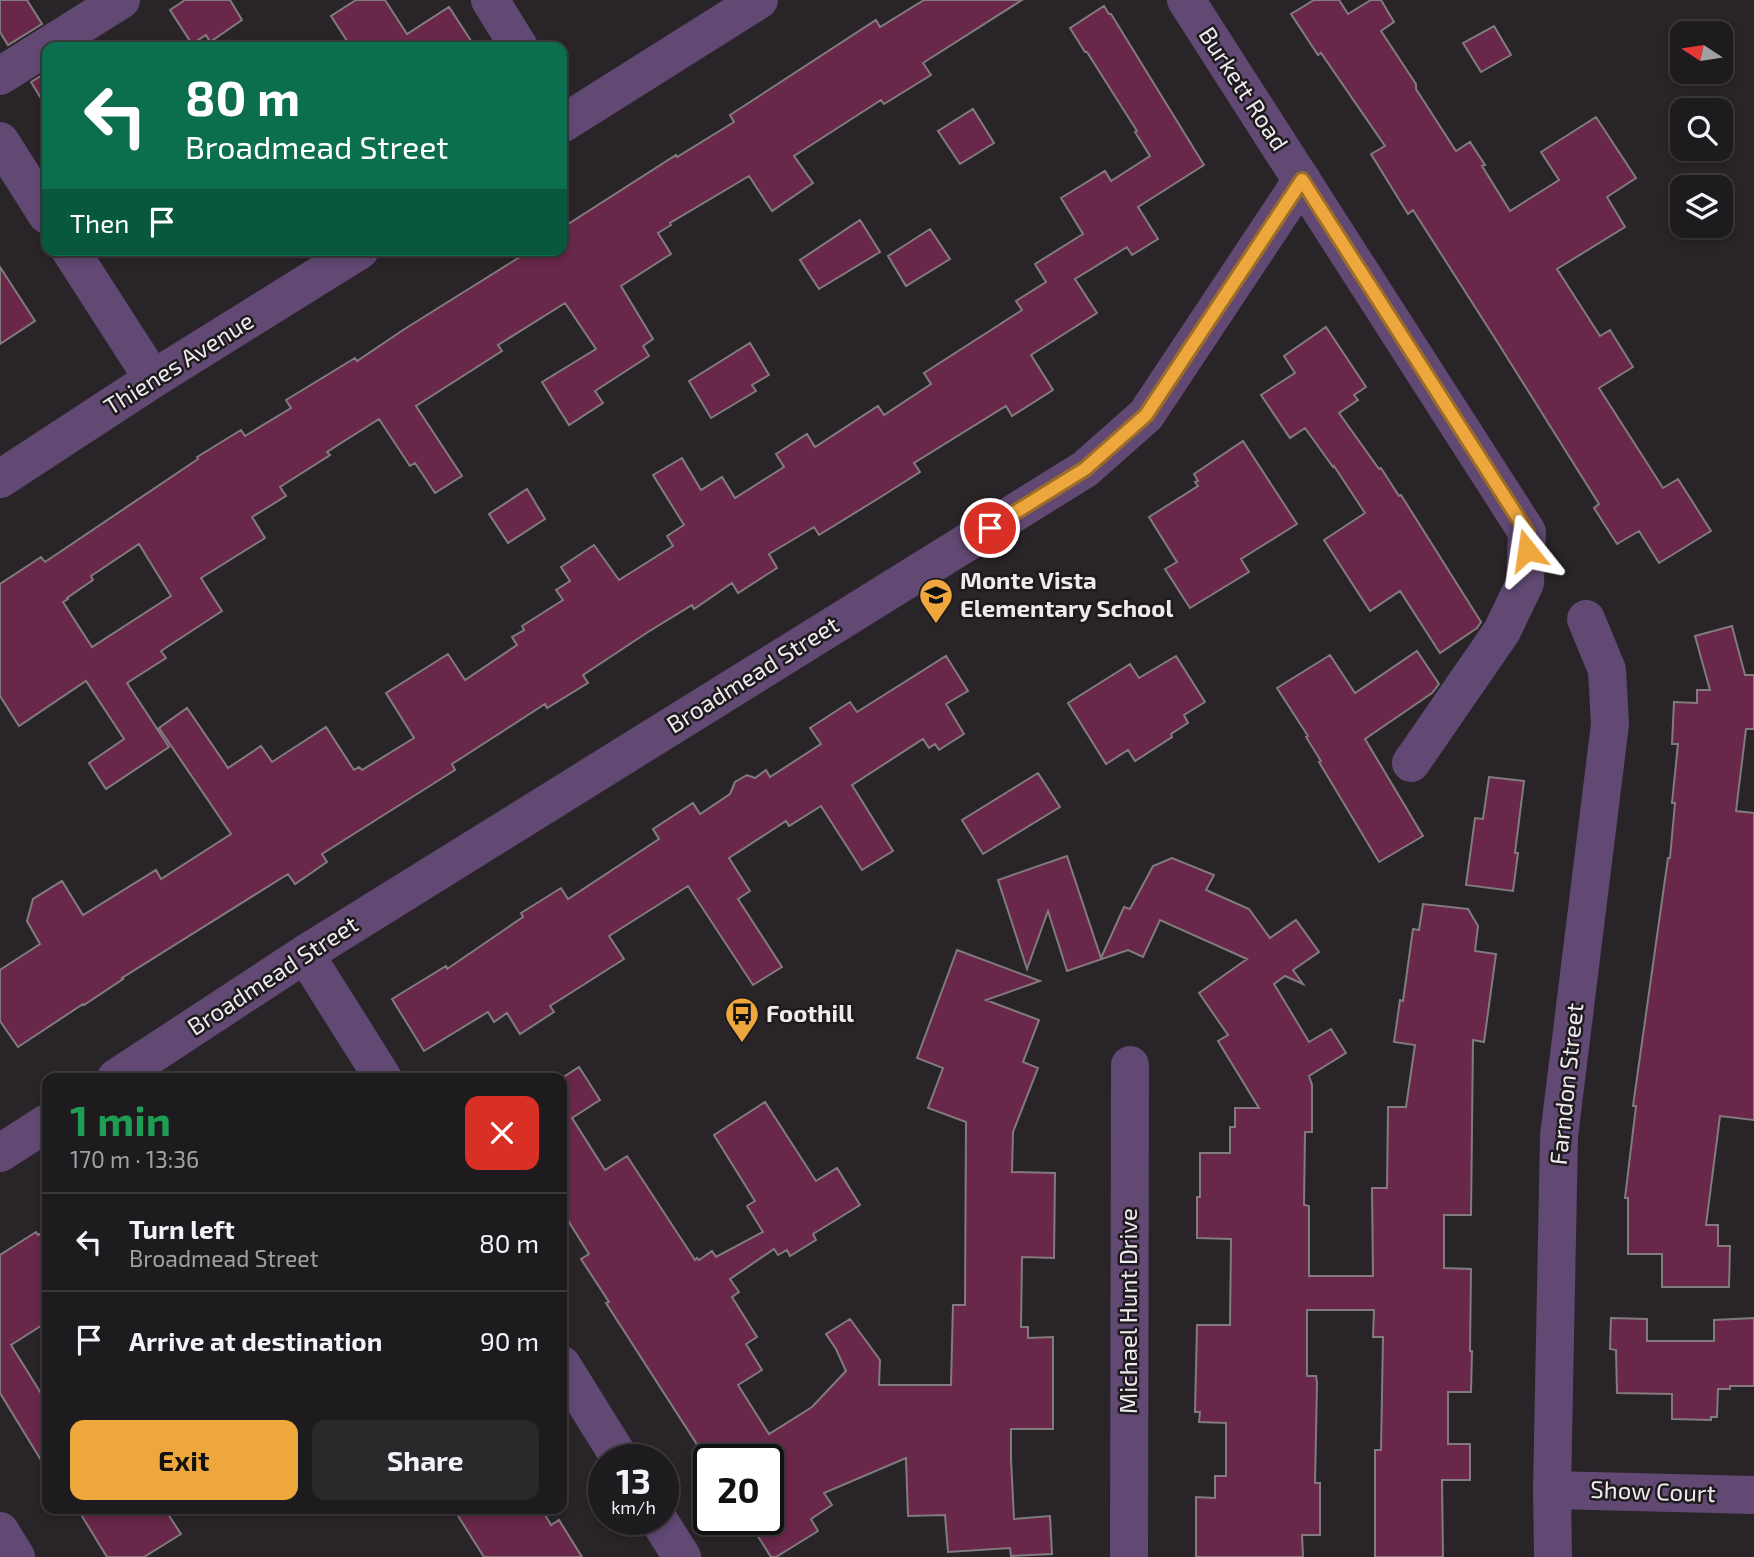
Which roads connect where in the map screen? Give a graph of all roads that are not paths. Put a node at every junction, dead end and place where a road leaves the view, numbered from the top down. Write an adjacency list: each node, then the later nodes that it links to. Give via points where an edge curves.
1 (121, 0): 5 (street)
2 (489, 0): 6 (street)
3 (759, 0): 9 (street)
4 (1186, 0): 11 (street, Burkett Road)
5 (54, 42)
6 (516, 42)
7 (42, 50): 8 (street)
8 (0, 76)
9 (567, 121)
10 (0, 141): 12 (street)
11 (1302, 180): 18 (street, Burkett Road, via 1527,532 1525,583 1508,619); 19 (street, Broadmead Street, via 1146,415 1085,469)
12 (42, 207)
13 (74, 256): 15 (street)
14 (350, 256): 15 (street, Thienes Avenue)
15 (153, 379): 16 (street, Thienes Avenue)
16 (0, 479)
17 (1586, 619): 27 (street, Farndon Street, via 1608,670 1611,724 1559,1136)
18 (1411, 763)
19 (305, 954): 21 (street, Broadmead Street); 22 (street)
20 (1130, 1065): 33 (street, Michael Hunt Drive)
21 (124, 1073)
22 (380, 1073)
23 (42, 1126): 24 (street)
24 (0, 1153)
25 (567, 1373): 26 (street)
26 (611, 1444)
27 (1552, 1490): 28 (street, Show Court); 34 (street, Farndon Street)
28 (1754, 1495)
29 (0, 1531): 31 (street)
30 (668, 1535): 32 (street)
31 (16, 1557)
32 (681, 1557)
33 (1129, 1557)
34 (1553, 1557)

